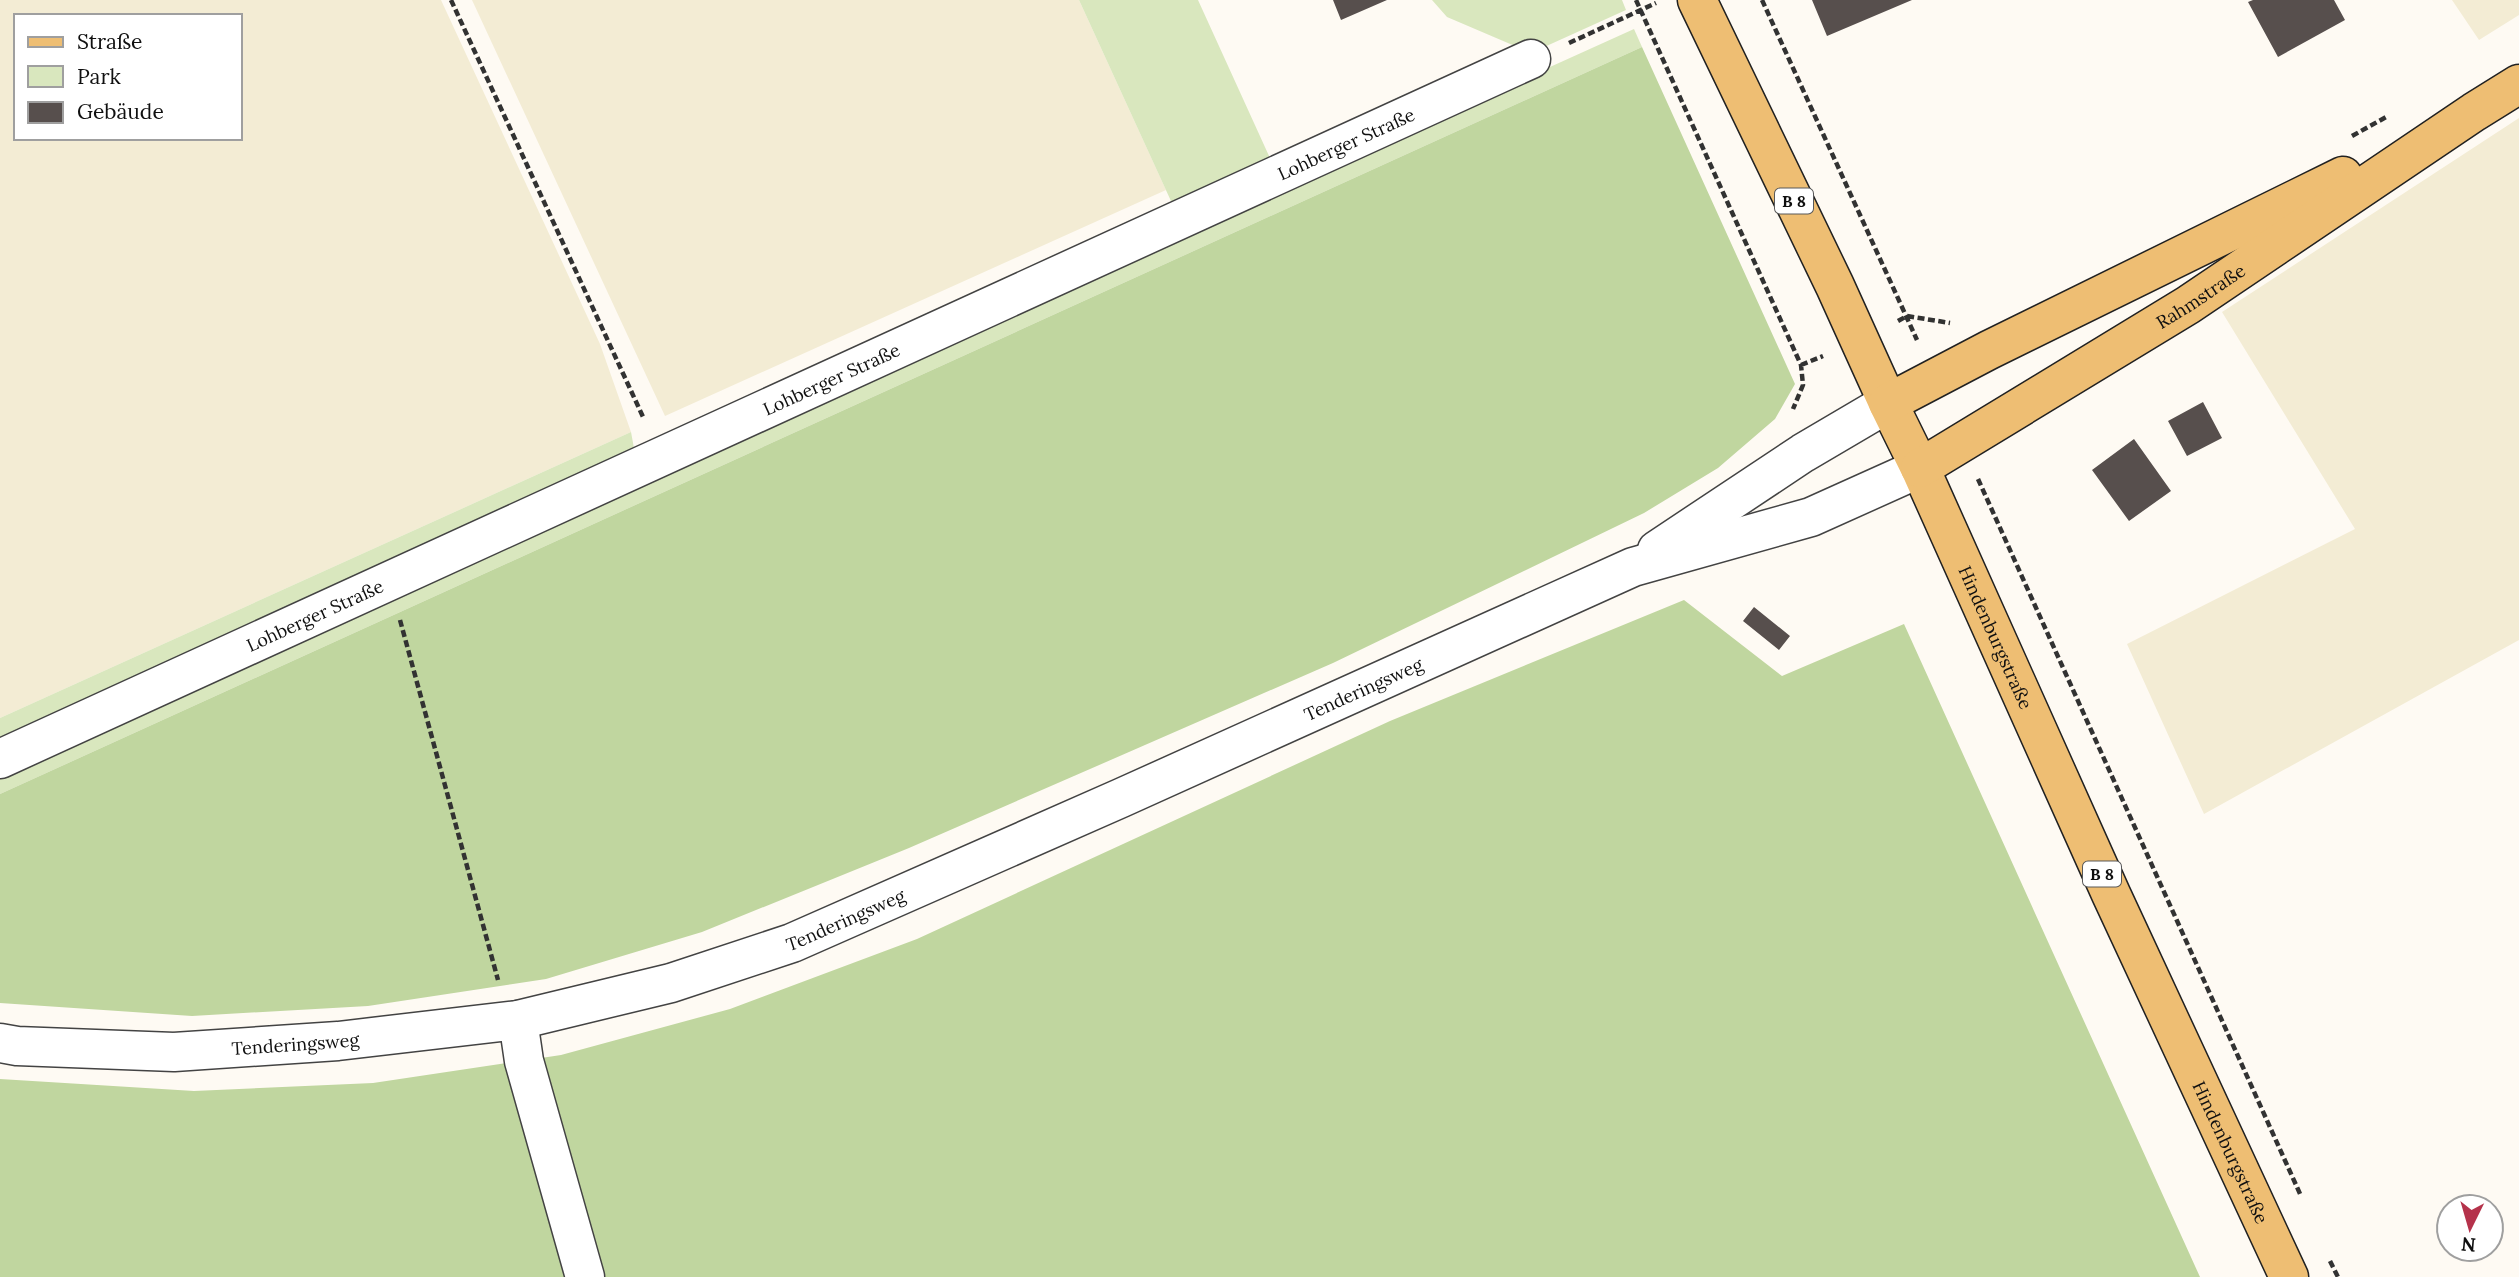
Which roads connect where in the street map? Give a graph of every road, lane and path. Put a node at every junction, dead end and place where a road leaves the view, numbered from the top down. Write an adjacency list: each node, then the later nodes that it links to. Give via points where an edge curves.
1 (450, 0): 14 (path)
2 (1636, 0): 6 (path)
3 (1664, 0): 6 (path)
4 (1697, 0): 12 (main road, Hindenburgstraße / B 8)
5 (1762, 0): 11 (path)
6 (1640, 10): 7 (path); 10 (path)
7 (1531, 59): 14 (street, Lohberger Straße)
8 (2519, 84): 9 (main road, Rahmstraße)
9 (2474, 112): 11 (main road, Rahmstraße); 13 (main road, Rahmstraße, via 2188,305)
10 (1801, 365)
11 (1932, 379): 12 (main road, Rahmstraße)
12 (1888, 403): 15 (main road, Hindenburgstraße / B 8); 16 (street, Tenderingsweg, via 1803,453)
13 (1962, 443): 15 (main road, Rahmstraße); 21 (path)
14 (662, 458): 17 (street, Lohberger Straße)
15 (1920, 468): 16 (street, Tenderingsweg, via 1811,517); 24 (main road, Hindenburgstraße / B 8)
16 (1633, 567): 19 (street, Tenderingsweg, via 792,943 671,983)
17 (388, 583): 18 (street, Lohberger Straße); 19 (path, via 500,988)
18 (0, 760)
19 (518, 1020): 20 (street, Tenderingsweg, via 338,1041 174,1052); 23 (street, via 524,1061)
20 (0, 1042)
21 (2303, 1201)
22 (2326, 1252): 25 (path)
23 (585, 1277)
24 (2289, 1277)
25 (2338, 1277)

